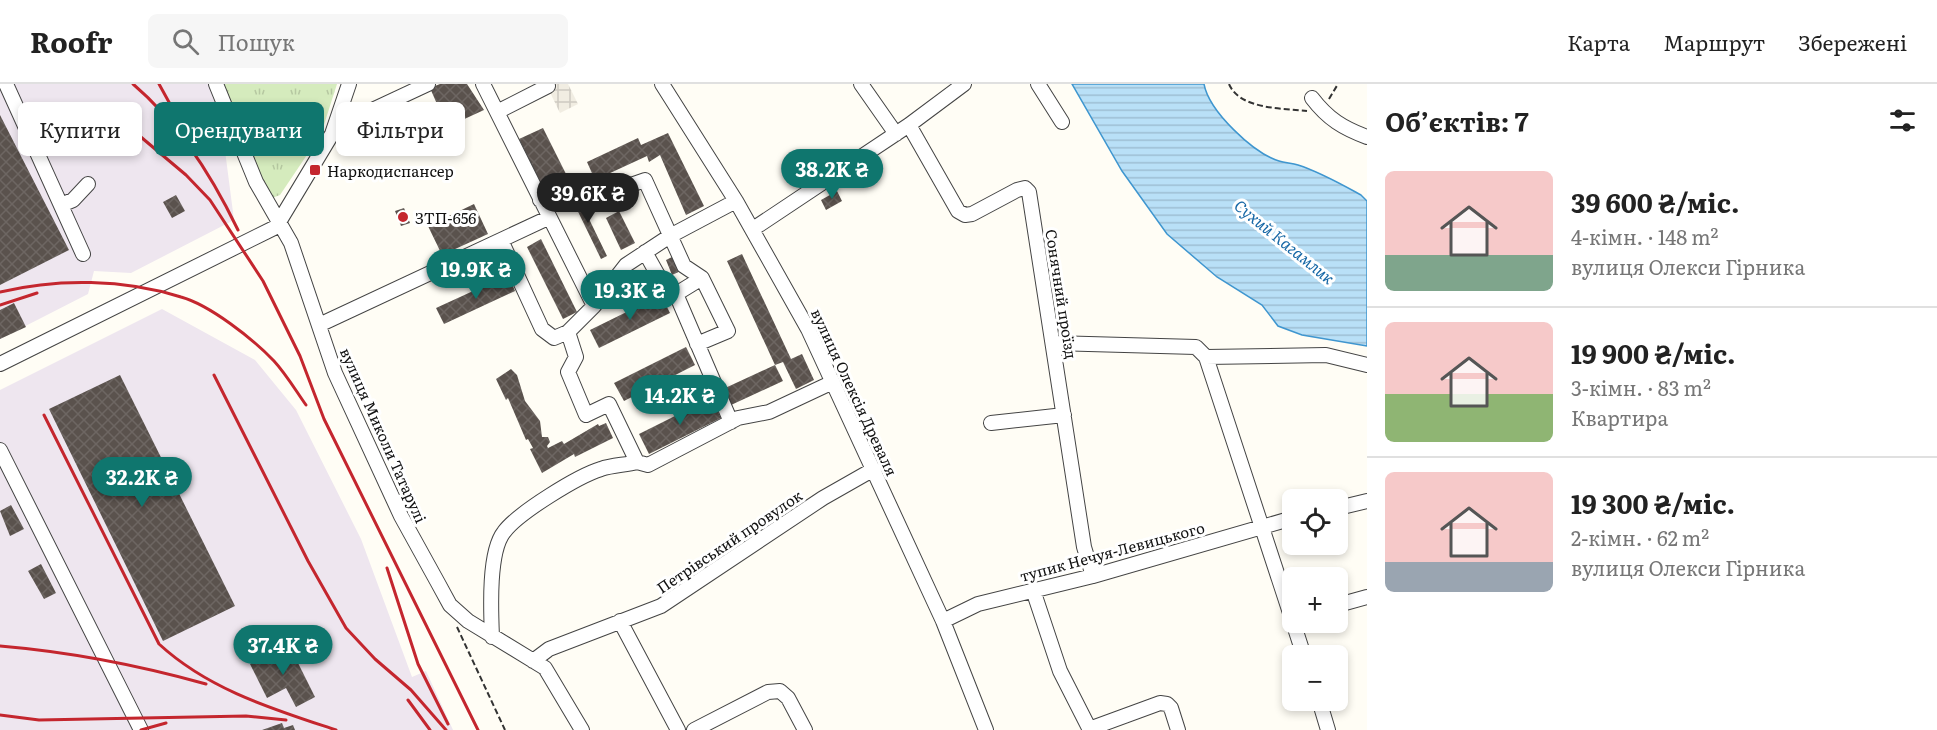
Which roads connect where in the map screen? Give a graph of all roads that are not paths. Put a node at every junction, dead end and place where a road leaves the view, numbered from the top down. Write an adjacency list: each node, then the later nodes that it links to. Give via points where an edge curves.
1 (6, 84): 21 (street)
2 (216, 84): 23 (street, вулиця Миколи Татарулі, via 256,182)
3 (349, 84): 16 (street)
4 (428, 84): 16 (street, via 353,119)
5 (483, 84): 12 (street)
6 (662, 84): 20 (street, вулиця Олексія Древаля)
7 (861, 84): 17 (street)
8 (964, 84): 14 (street)
9 (1038, 84): 13 (street)
10 (548, 86): 12 (street)
11 (1312, 98): 15 (street, via 1342,128)
12 (496, 112): 19 (street)
13 (1062, 122)
14 (909, 125): 17 (street); 34 (street, Сонячний проїзд, via 958,211 965,215 1017,190 1025,188 1029,192)
15 (1364, 131)
16 (332, 134): 23 (street)
17 (896, 134): 24 (street)
18 (88, 184): 21 (street, via 73,200)
19 (540, 200): 22 (street); 25 (street, via 570,187 599,196 645,180)
20 (736, 201): 24 (street, вулиця Олексія Древаля); 25 (street)
21 (61, 205): 28 (street)
22 (548, 218): 26 (street); 31 (street)
23 (280, 223): 32 (street, вулиця Миколи Татарулі); 37 (street)
24 (753, 230): 39 (street, вулиця Олексія Древаля)
25 (670, 236): 27 (street); 29 (street, via 684,266)
26 (501, 240): 32 (street); 33 (street, via 542,329 554,338)
27 (645, 252): 30 (street, via 664,286); 31 (street, via 626,265)
28 (83, 254)
29 (702, 278): 30 (street); 35 (street, via 728,331)
30 (676, 294): 35 (street)
31 (594, 306): 33 (street)
32 (320, 325): 57 (street, вулиця Миколи Татарулі, via 335,373 401,516 450,605)
33 (568, 332): 44 (street, via 576,357 568,372 586,415 609,404)
34 (1053, 343): 36 (street, via 1196,347); 40 (street, Сонячний проїзд)
35 (697, 344): 41 (street)
36 (1206, 357): 38 (street, via 1326,355); 49 (street)
37 (0, 364)
38 (1367, 365)
39 (833, 382): 41 (street, via 769,412); 45 (street, вулиця Олексія Древаля)
40 (1064, 415): 42 (street); 50 (street, Сонячний проїзд, via 1084,547)
41 (731, 422): 44 (street, via 648,465)
42 (991, 423)
43 (0, 450): 61 (street)
44 (638, 462): 57 (street, via 601,469 571,483 503,532 492,588)
45 (874, 470): 55 (street, Петрівський провулок, via 823,498 661,606); 56 (street, вулиця Олексія Древаля)
46 (1367, 501): 47 (street)
47 (1348, 506)
48 (1282, 520): 49 (street, тупик Нечуя-Левицького)
49 (1262, 525): 50 (street, тупик Нечуя-Левицького); 51 (street)
50 (1093, 576): 52 (street, тупик Нечуя-Левицького)
51 (1282, 586)
52 (1033, 590): 56 (street, тупик Нечуя-Левицького, via 978,604); 60 (street, via 1060,671)
53 (1367, 597): 54 (street)
54 (1348, 602)
55 (620, 621): 58 (street, Петрівський провулок, via 549,649); 63 (street)
56 (943, 621): 66 (street, вулиця Олексія Древаля)
57 (492, 637): 58 (street, вулиця Миколи Татарулі)
58 (533, 661): 62 (street, вулиця Миколи Татарулі, via 554,678)
59 (1322, 711): 68 (street)
60 (1090, 729): 67 (street, via 1160,703 1171,708)
61 (141, 730)
62 (582, 730)
63 (678, 730)
64 (694, 730): 65 (street, via 768,692 780,691)
65 (805, 730)
66 (987, 730)
67 (1179, 730)
68 (1328, 730)

